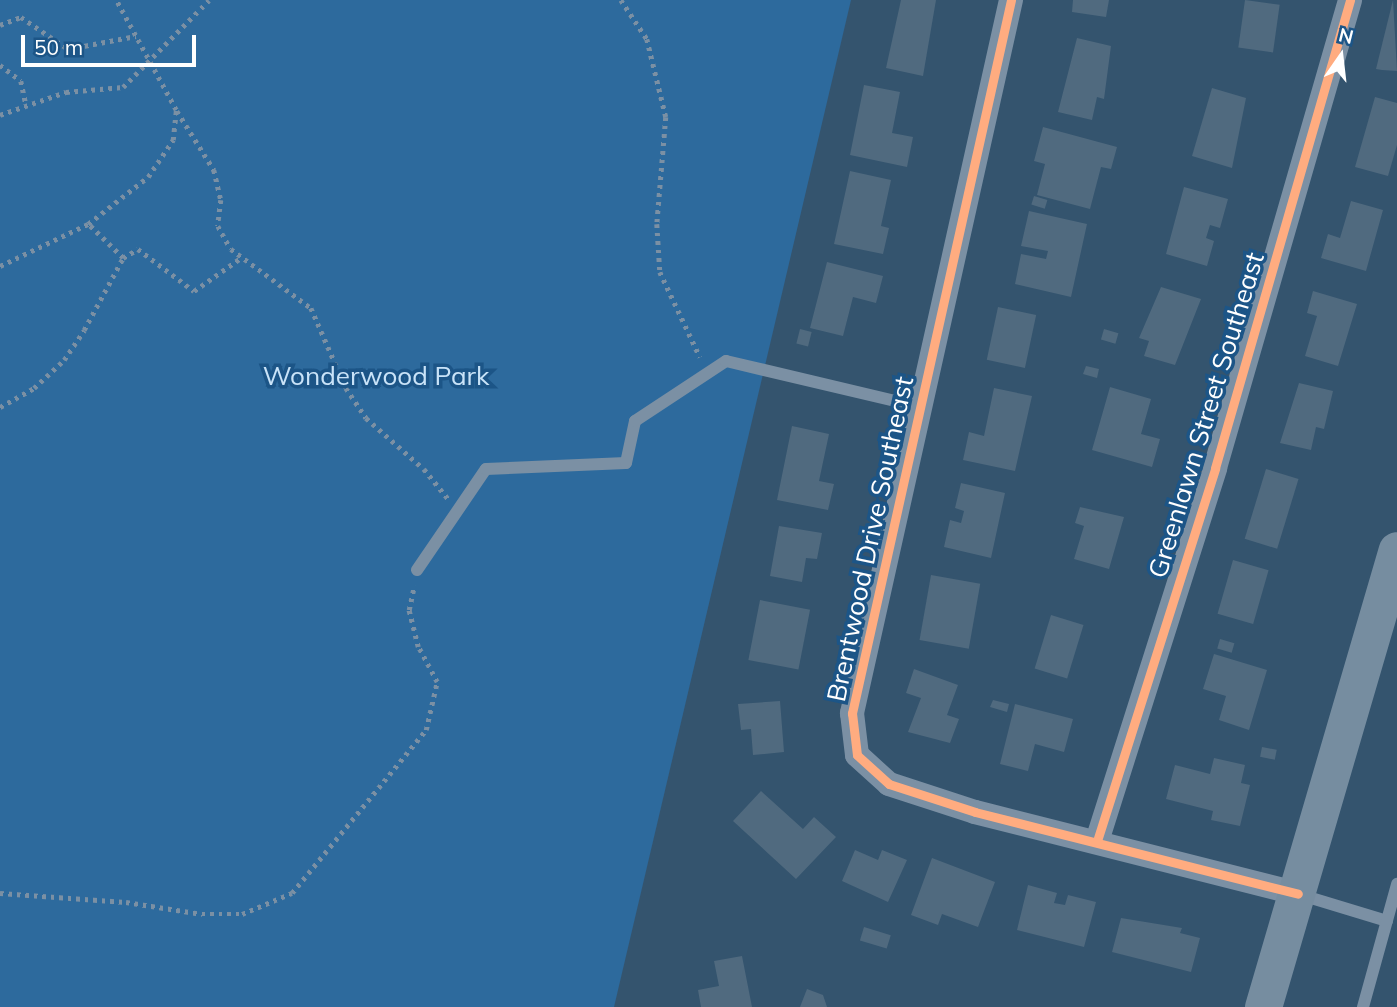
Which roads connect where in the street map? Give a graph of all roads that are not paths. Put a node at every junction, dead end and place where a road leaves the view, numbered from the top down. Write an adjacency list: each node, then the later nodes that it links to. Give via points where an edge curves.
1 (1011, 0): 3 (street, Brentwood Drive Southeast)
2 (1350, 0): 6 (street, Greenlawn Street Southeast, via 1214,468)
3 (920, 407): 5 (lane, via 726,361 635,421 625,463 486,469); 6 (street, Brentwood Drive Southeast, via 852,713 856,755 888,784 975,812)
4 (1397, 550): 8 (main road)
5 (417, 570)
6 (1097, 841): 8 (street, Brentwood Drive Southeast)
7 (1397, 884): 9 (lane)
8 (1298, 894): 10 (lane); 11 (main road)
9 (1394, 907): 10 (lane)
10 (1387, 921): 12 (lane)
11 (1264, 1007)
12 (1363, 1007)

